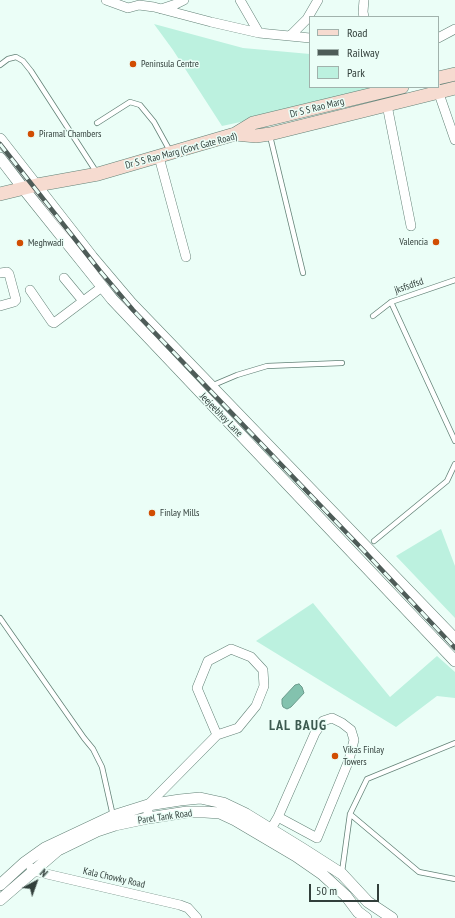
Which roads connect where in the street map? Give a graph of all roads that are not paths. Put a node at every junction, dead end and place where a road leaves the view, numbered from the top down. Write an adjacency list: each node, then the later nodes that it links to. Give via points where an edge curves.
1 (106, 0): 6 (street, via 128,8)
2 (184, 0): 7 (street)
3 (240, 0): 10 (street)
4 (318, 0): 11 (street, via 307,19)
5 (364, 0): 8 (street)
6 (139, 2): 7 (street)
7 (161, 9): 10 (street)
8 (364, 16)
9 (455, 29): 12 (street)
10 (259, 33): 11 (street)
11 (290, 36): 13 (street)
12 (439, 37)
13 (309, 38)
14 (0, 65): 28 (lane, via 16,57 23,61)
15 (455, 74): 16 (main road)
16 (439, 78)
17 (398, 88): 22 (main road, Dr S S Rao Marg, via 253,123)
18 (455, 88): 19 (main road, Dr S S Rao Marg (Govt Gate Road))
19 (437, 89): 20 (main road, Dr S S Rao Marg (Govt Gate Road)); 24 (street)
20 (387, 104): 23 (main road, Dr S S Rao Marg (Govt Gate Road)); 32 (street)
21 (97, 123): 26 (lane, via 130,102 140,105 154,122)
22 (235, 134): 23 (main road, Dr S S Rao Marg (Govt Gate Road)); 26 (main road, Dr S S Rao Marg (Govt Gate Road))
23 (270, 134): 36 (lane)
24 (455, 140)
25 (2, 145): 29 (street)
26 (165, 155): 28 (main road, Dr S S Rao Marg (Govt Gate Road)); 33 (street)
27 (0, 158): 30 (street, Jeejeebhoy Lane)
28 (98, 174): 29 (main road, Dr S S Rao Marg (Govt Gate Road))
29 (36, 185): 30 (main road, Dr S S Rao Marg (Govt Gate Road)); 34 (street)
30 (22, 188): 31 (main road, Dr S S Rao Marg (Govt Gate Road)); 34 (street, Jeejeebhoy Lane)
31 (0, 194)
32 (411, 226)
33 (186, 257)
34 (95, 269): 39 (street, Jeejeebhoy Lane); 46 (street)
35 (0, 273): 43 (street, via 9,274 16,300)
36 (303, 273)
37 (64, 278): 41 (street)
38 (455, 280): 42 (lane, jksfsdfsd)
39 (102, 287): 41 (street); 51 (street, Jeejeebhoy Lane)
40 (30, 290): 41 (street, via 54,323)
41 (83, 301)
42 (391, 302): 44 (lane, jksfsdfsd); 48 (lane)
43 (0, 306)
44 (373, 316)
45 (342, 363): 46 (lane, via 267,366)
46 (211, 386): 50 (street)
47 (455, 424): 48 (lane)
48 (449, 427): 49 (lane)
49 (455, 441)
50 (270, 447): 51 (street); 55 (street)
51 (260, 456): 56 (street, Jeejeebhoy Lane)
52 (455, 464): 53 (lane, via 447,481)
53 (374, 541)
54 (0, 618): 65 (lane, via 93,749 102,767)
55 (437, 620): 56 (street); 57 (street)
56 (426, 630): 58 (street, Jeejeebhoy Lane)
57 (455, 639)
58 (455, 661)
59 (217, 735): 59 (street, via 197,688 208,660 231,649 251,657 263,670 264,686 256,706 238,728); 61 (street)
60 (455, 743): 62 (lane, via 367,779)
61 (148, 805): 64 (street); 65 (street); 66 (street, via 200,798 223,803 246,814)
62 (350, 814): 70 (lane); 71 (lane, via 419,872)
63 (278, 817): 63 (street, via 315,733 323,721 332,718 342,723 351,730 354,740 349,760 317,838); 66 (street)
64 (148, 818): 65 (street, Parel Tank Road); 66 (street, Parel Tank Road, via 187,812 220,813)
65 (114, 821): 67 (street, via 54,843); 69 (street, Parel Tank Road, via 58,850)
66 (268, 834): 68 (street, Parel Tank Road, via 296,856)
67 (24, 863): 69 (street, Kala Chowky Road); 72 (street)
68 (325, 869): 70 (street); 75 (street, Parel Tank Road, via 358,912)
69 (34, 871): 73 (street, Parel Tank Road); 74 (street, Kala Chowky Road, via 180,904)
70 (342, 874): 76 (street, via 368,902)
71 (455, 879)
72 (0, 885)
73 (0, 900)
74 (198, 918)
75 (366, 918)
76 (392, 918)

